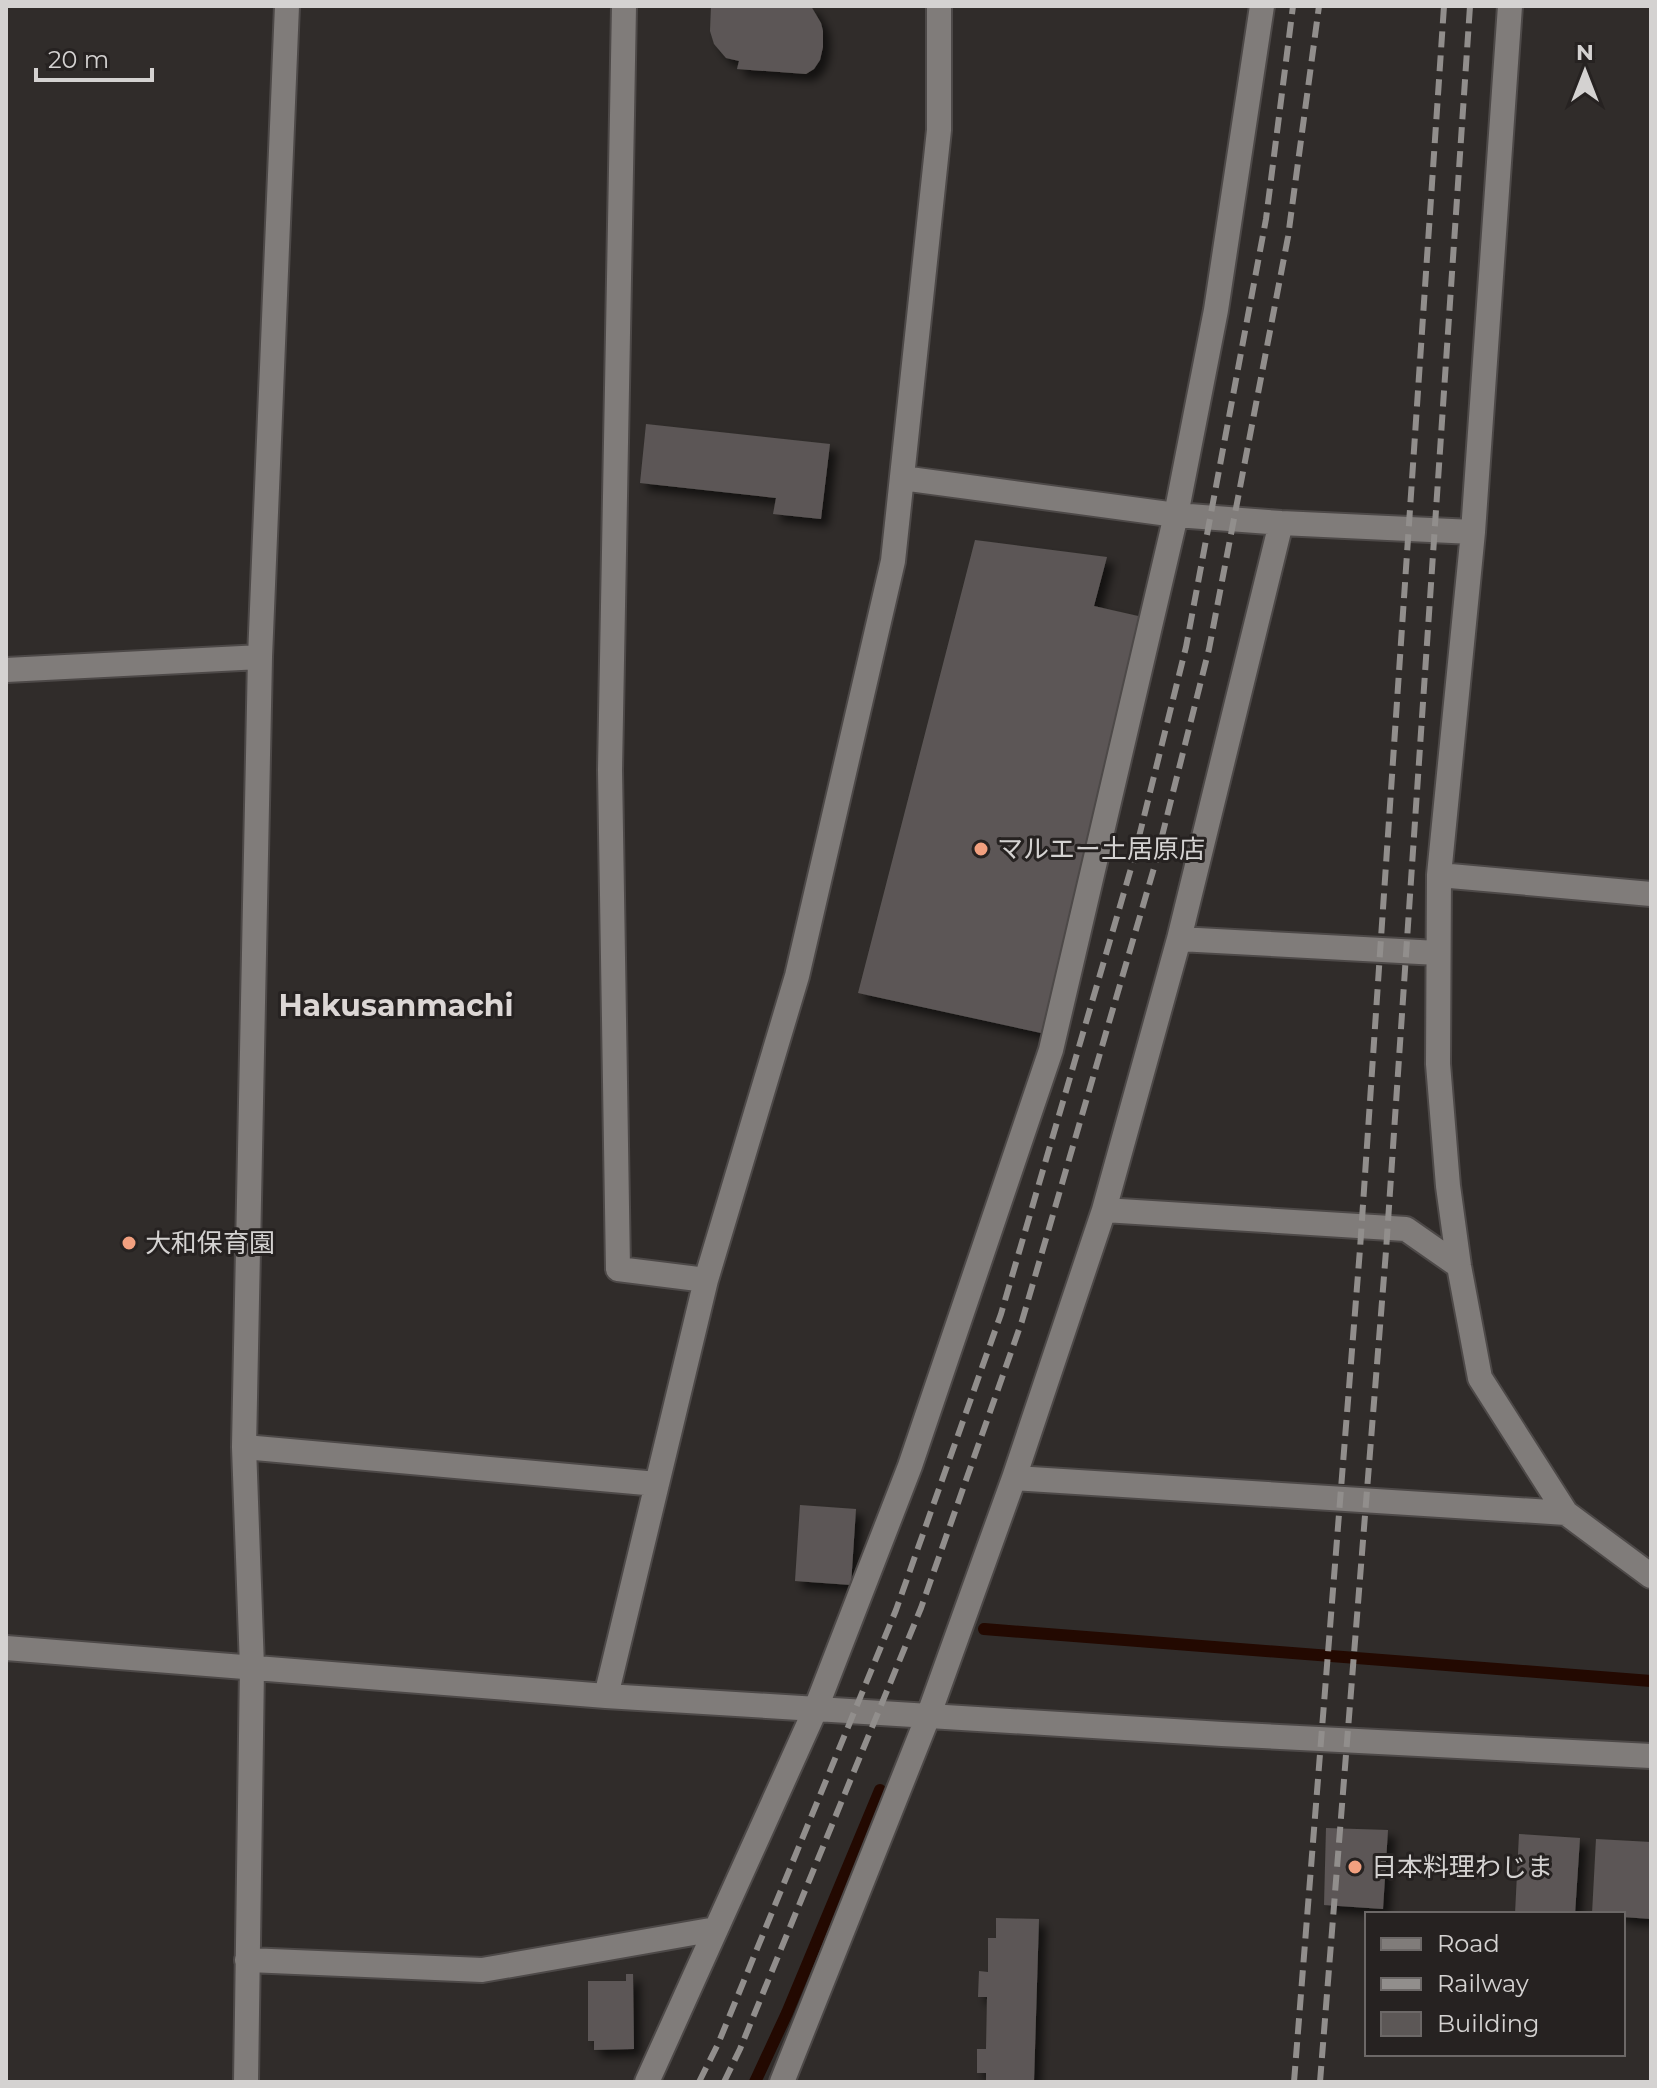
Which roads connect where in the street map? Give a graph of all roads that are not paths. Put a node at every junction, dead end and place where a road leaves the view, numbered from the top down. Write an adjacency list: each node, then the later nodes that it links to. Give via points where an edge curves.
1 (287, 6): 10 (street)
2 (624, 6): 18 (street, via 610,770 618,1269)
3 (939, 6): 6 (street, via 939,130)
4 (1262, 6): 7 (street, via 1216,310)
5 (1510, 6): 9 (street)
6 (902, 478): 7 (street); 18 (street, via 893,561 797,976)
7 (1176, 515): 8 (street); 27 (street, via 1051,1050 910,1466)
8 (1281, 523): 9 (street); 14 (street)
9 (1473, 532): 12 (street)
10 (260, 657): 11 (street); 19 (street)
11 (6, 670)
12 (1439, 875): 13 (street); 15 (street)
13 (1651, 894)
14 (1179, 939): 15 (street); 16 (street)
15 (1438, 953): 17 (street, via 1438,1064)
16 (1104, 1210): 17 (street, via 1406,1229); 20 (street)
17 (1459, 1266): 22 (street, via 1480,1378)
18 (706, 1280): 21 (street)
19 (244, 1447): 21 (street); 25 (street)
20 (1014, 1478): 22 (street); 28 (street)
21 (657, 1484): 26 (street)
22 (1566, 1513): 23 (street)
23 (1651, 1576)
24 (6, 1648): 25 (street)
25 (252, 1667): 26 (street); 31 (street)
26 (606, 1696): 27 (street)
27 (816, 1708): 28 (street); 30 (street)
28 (929, 1714): 29 (street); 34 (street)
29 (1651, 1756)
30 (716, 1929): 31 (street, via 482,1970); 33 (street)
31 (247, 1960): 32 (street)
32 (246, 2082)
33 (647, 2082)
34 (782, 2082)

